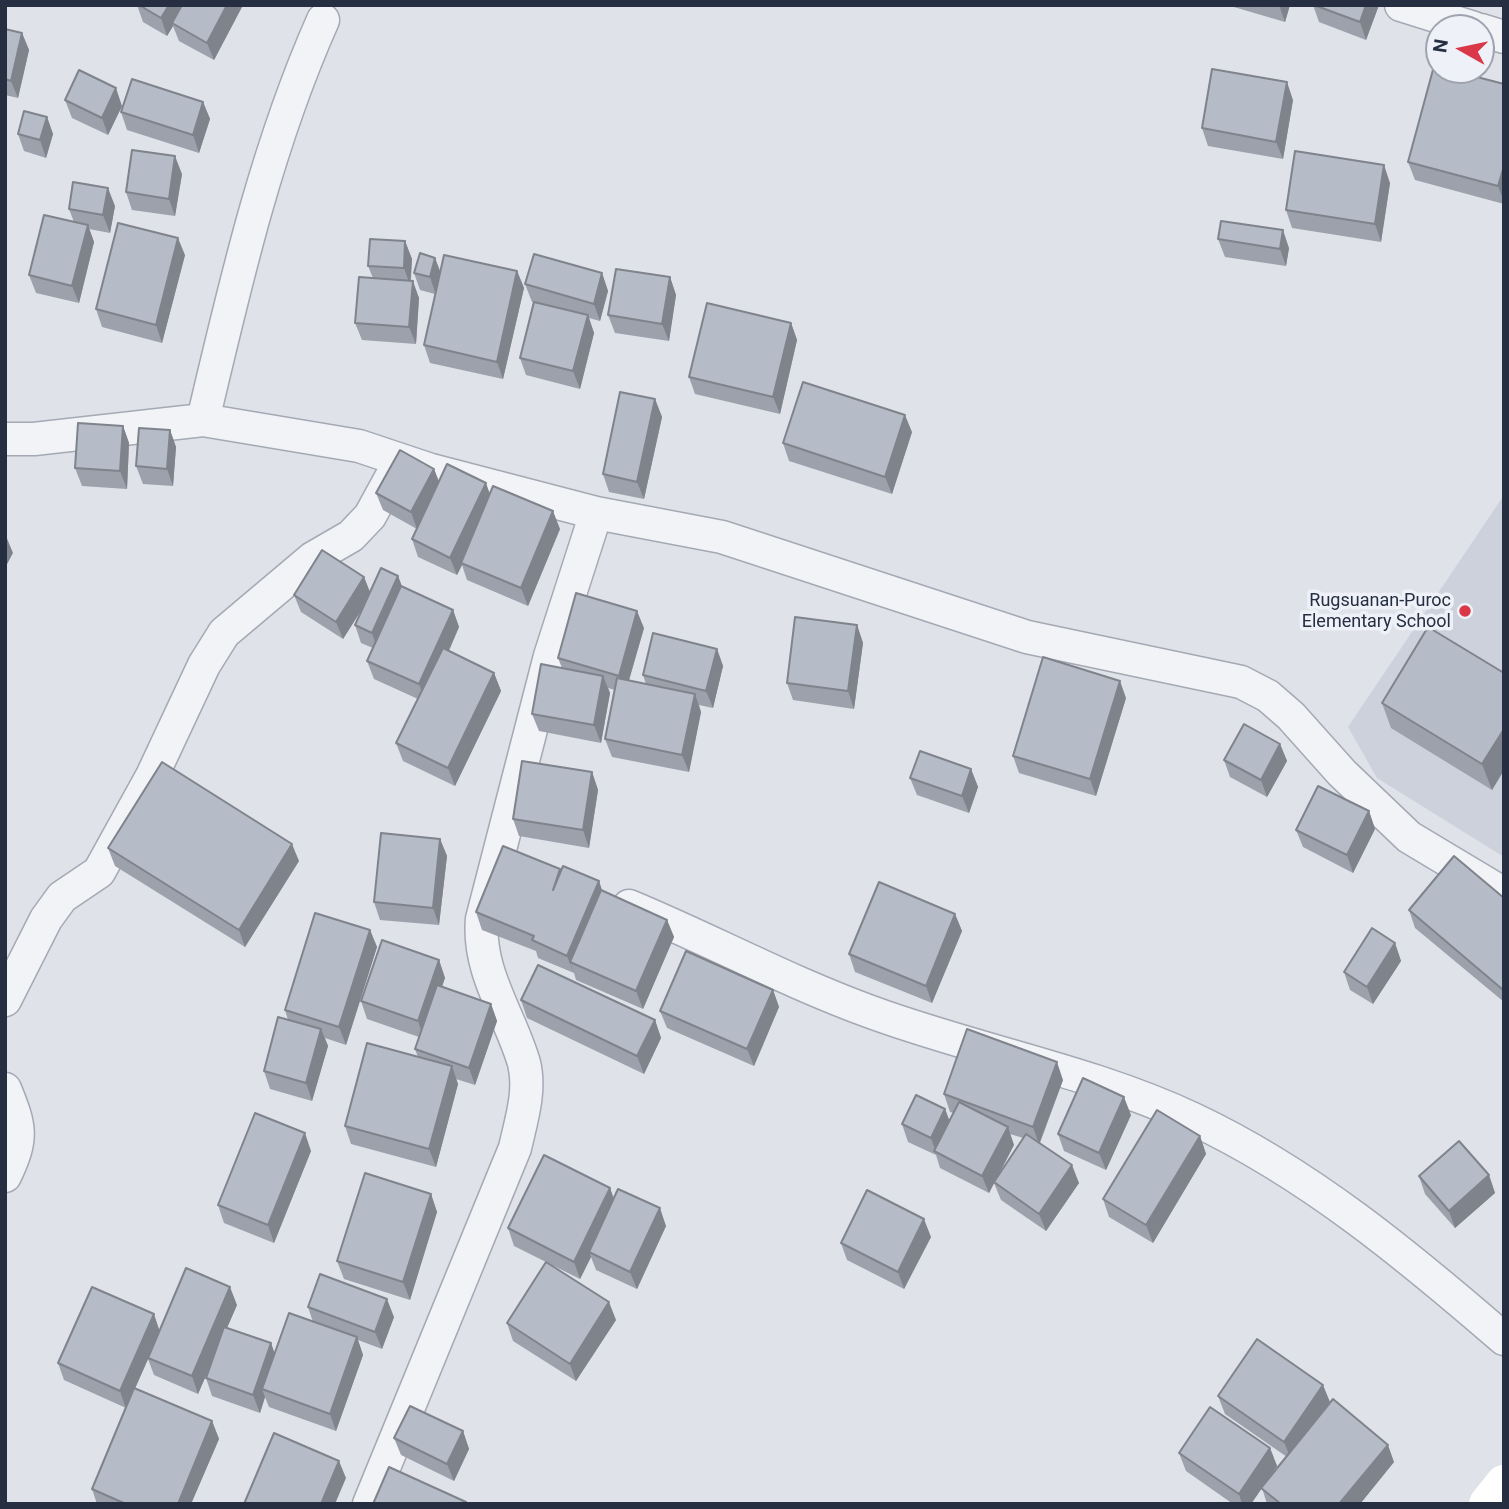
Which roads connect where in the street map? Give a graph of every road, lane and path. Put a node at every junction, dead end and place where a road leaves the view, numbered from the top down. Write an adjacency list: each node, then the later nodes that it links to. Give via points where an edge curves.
1 (1401, 5): 2 (street)
2 (1430, 14)
3 (323, 20): 4 (street, via 299,74 264,179)
4 (203, 421): 5 (street); 6 (street, via 359,446)
5 (5, 439)
6 (400, 460): 7 (street); 10 (street, via 381,498 351,536 313,558 224,633 99,872 62,897)
7 (596, 513): 8 (street, via 722,537 1027,637 1241,682 1268,696 1291,716 1342,774 1409,837); 15 (street, via 550,656 511,856 480,936 524,1065 526,1097 515,1148)
8 (1504, 894)
9 (606, 896): 13 (street, via 778,976 873,1013 1079,1077 1193,1119 1304,1180)
10 (5, 1000)
11 (5, 1089): 12 (street, via 19,1122 16,1152)
12 (5, 1176)
13 (1504, 1339)
14 (1504, 1484): 16 (street)
15 (369, 1504)
16 (1488, 1504)

